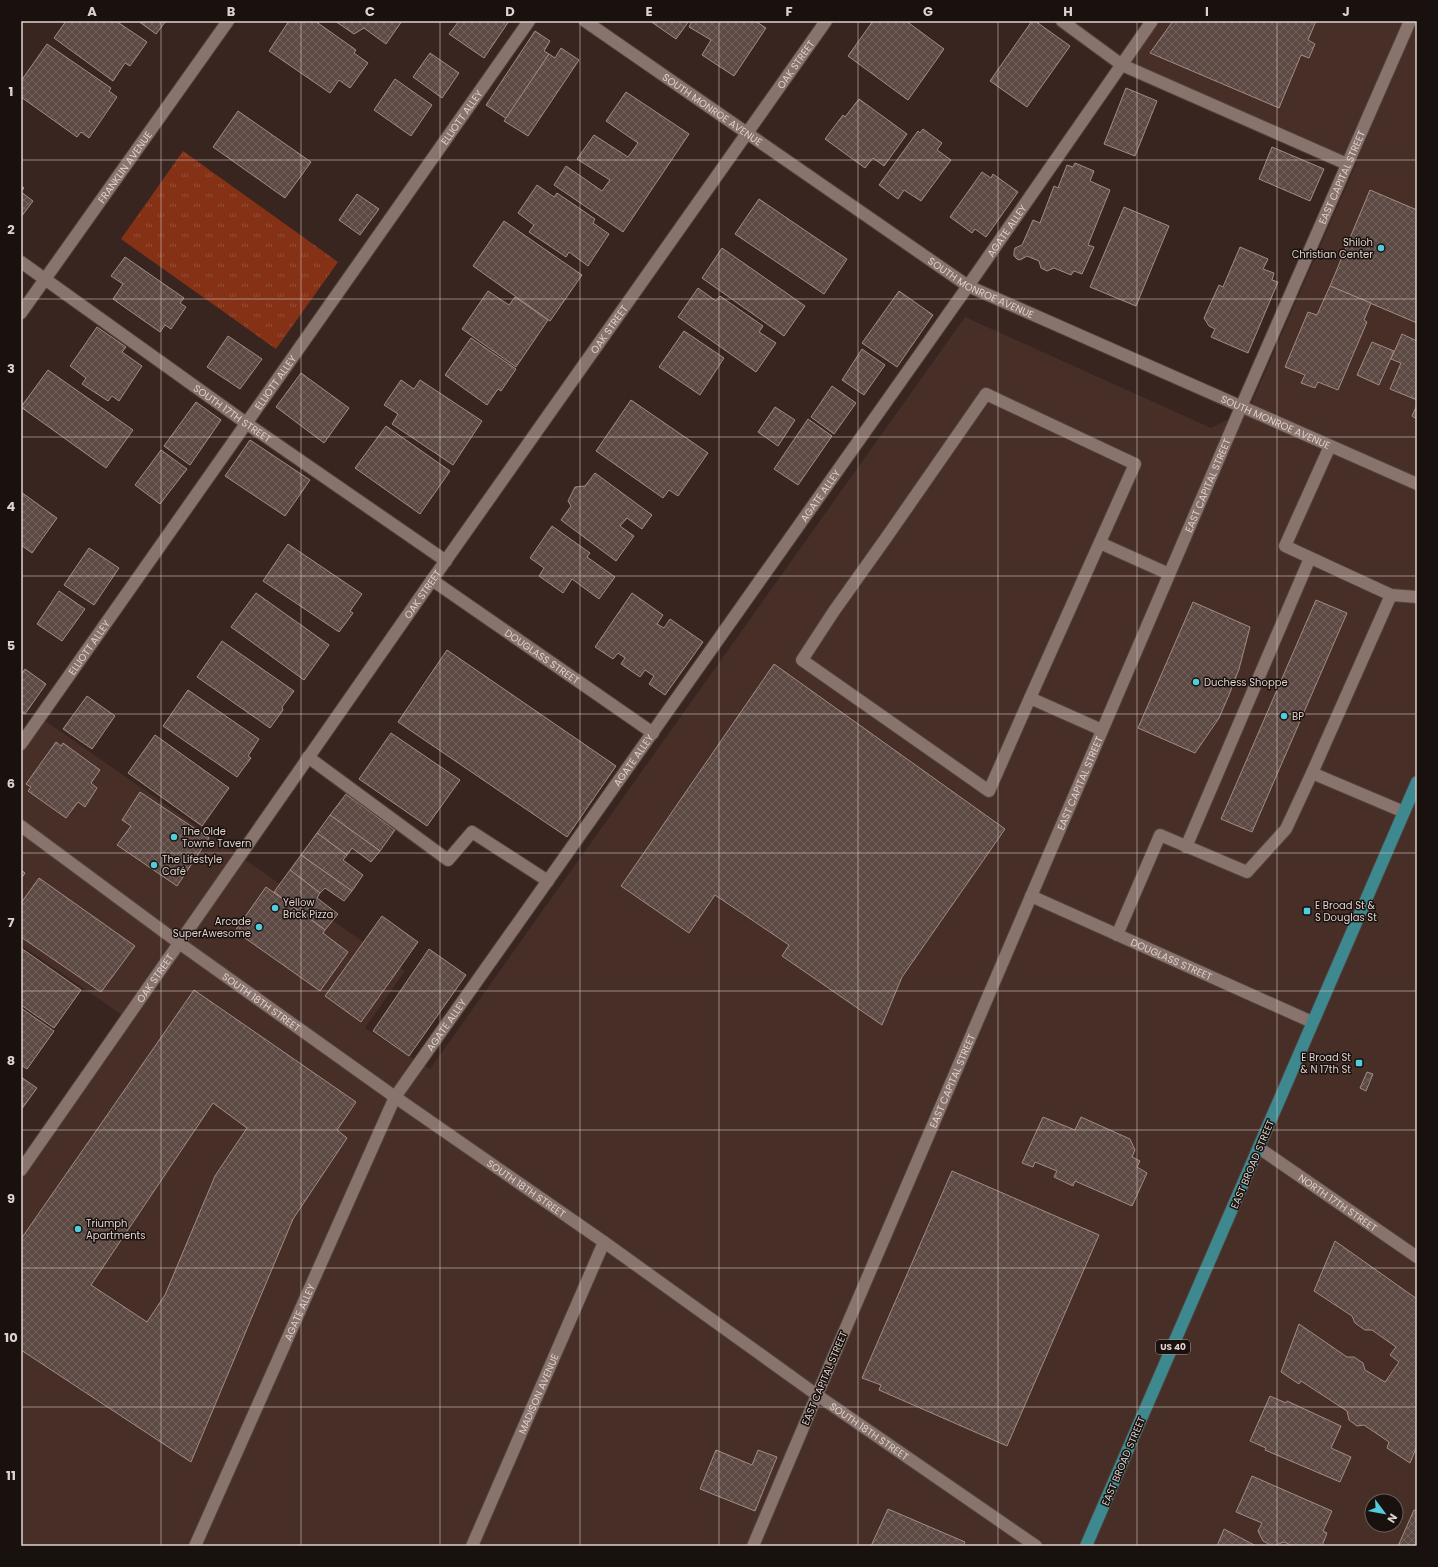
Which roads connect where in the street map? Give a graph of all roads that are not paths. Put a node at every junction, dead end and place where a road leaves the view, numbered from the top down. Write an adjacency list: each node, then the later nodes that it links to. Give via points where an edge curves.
1 (228, 21): 12 (street, FRANKLIN AVENUE)
2 (529, 21): 16 (street, ELLIOTT ALLEY)
3 (586, 21): 9 (street, SOUTH MONROE AVENUE)
4 (826, 21): 9 (street, OAK STREET)
5 (1062, 21): 8 (street)
6 (1152, 21): 8 (street, AGATE ALLEY)
7 (1410, 21): 10 (street, EAST CAPITAL STREET)
8 (1122, 65): 10 (street); 13 (street, AGATE ALLEY)
9 (748, 133): 13 (street, SOUTH MONROE AVENUE); 21 (street, OAK STREET)
10 (1347, 164): 15 (street, EAST CAPITAL STREET)
11 (21, 262): 12 (street, SOUTH 17TH STREET)
12 (45, 279): 14 (street, FRANKLIN AVENUE); 16 (street, SOUTH 17TH STREET)
13 (968, 286): 15 (street, SOUTH MONROE AVENUE); 28 (street, AGATE ALLEY)
14 (21, 313)
15 (1241, 407): 17 (street, SOUTH MONROE AVENUE); 22 (street, EAST CAPITAL STREET)
16 (246, 423): 21 (street, SOUTH 17TH STREET); 29 (street, ELLIOTT ALLEY)
17 (1330, 446): 18 (street, SOUTH MONROE AVENUE); 20 (street, via 1285,546)
18 (1417, 484)
19 (1100, 543): 22 (street); 26 (street); 26 (street, via 1135,464 986,394 802,660 989,791)
20 (1310, 558): 24 (street); 35 (street)
21 (446, 561): 23 (street, OAK STREET)
22 (1169, 574): 27 (street, EAST CAPITAL STREET)
23 (432, 580): 28 (street, DOUGLASS STREET); 30 (street, OAK STREET)
24 (1391, 595): 25 (street); 31 (street)
25 (1417, 597)
26 (1030, 698): 27 (street)
27 (1102, 730): 37 (street, EAST CAPITAL STREET)
28 (653, 733): 36 (street, AGATE ALLEY)
29 (21, 744)
30 (308, 757): 36 (street, via 448,860 472,832); 39 (street, OAK STREET)
31 (1312, 773): 33 (street); 35 (street, via 1286,829 1247,872)
32 (1417, 782): 33 (main road, EAST BROAD STREET / US 40)
33 (1404, 812): 40 (main road, EAST BROAD STREET / US 40)
34 (21, 826): 39 (street, SOUTH 18TH STREET)
35 (1186, 847): 38 (street, via 1160,835)
36 (548, 881): 41 (street, AGATE ALLEY)
37 (1031, 896): 38 (street, DOUGLASS STREET); 46 (street, EAST CAPITAL STREET)
38 (1117, 935): 40 (street, DOUGLASS STREET)
39 (179, 943): 41 (street, SOUTH 18TH STREET); 43 (street, OAK STREET)
40 (1312, 1022): 42 (main road, EAST BROAD STREET / US 40)
41 (395, 1097): 44 (street, SOUTH 18TH STREET); 47 (street, AGATE ALLEY)
42 (1259, 1148): 45 (street, NORTH 17TH STREET); 51 (main road, EAST BROAD STREET / US 40)
43 (21, 1170)
44 (604, 1242): 46 (street, SOUTH 18TH STREET); 48 (street, MADISON AVENUE)
45 (1417, 1257)
46 (817, 1395): 49 (street, EAST CAPITAL STREET); 50 (street, SOUTH 18TH STREET)
47 (195, 1546)
48 (472, 1546)
49 (753, 1546)
50 (1036, 1546)
51 (1086, 1546)

